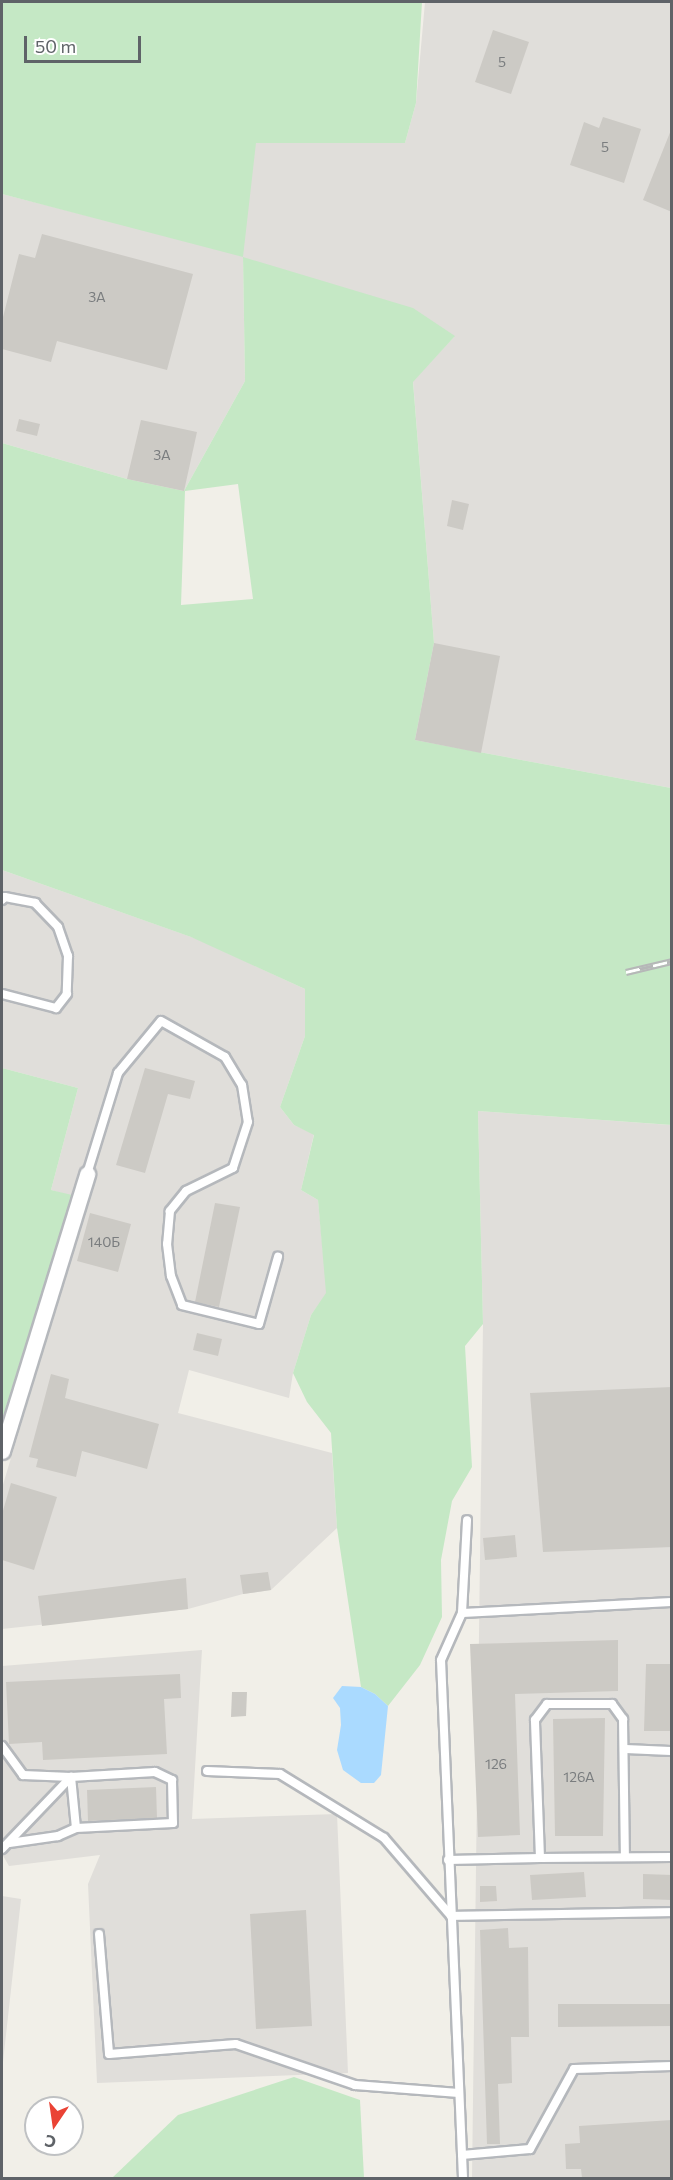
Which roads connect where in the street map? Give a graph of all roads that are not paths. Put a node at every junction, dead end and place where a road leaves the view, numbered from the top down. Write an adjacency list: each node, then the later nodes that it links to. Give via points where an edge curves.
1 (2, 900): 2 (lane, via 5,897 35,903 58,927 68,956 68,994 56,1008)
2 (2, 994)
3 (87, 1174): 4 (lane, via 118,1073 161,1021 225,1057 242,1085 248,1122 233,1168 186,1191 170,1211 167,1244 171,1276 182,1305 259,1324); 5 (street)
4 (278, 1257)
5 (2, 1451)
6 (467, 1520): 8 (lane)
7 (672, 1602): 8 (lane)
8 (462, 1612): 20 (lane, via 441,1660)
9 (2, 1746): 13 (lane, via 23,1775)
10 (624, 1749): 11 (lane); 17 (lane); 19 (lane, via 623,1719 612,1704 547,1704 535,1720)
11 (672, 1751)
12 (207, 1771): 22 (lane, via 280,1774 384,1838)
13 (71, 1777): 14 (lane); 14 (lane, via 155,1772 172,1780 173,1823); 15 (lane)
14 (76, 1828): 15 (lane, via 58,1836)
15 (10, 1843): 16 (lane)
16 (2, 1850)
17 (625, 1857): 18 (lane); 19 (lane)
18 (672, 1857)
19 (540, 1858): 20 (lane)
20 (448, 1860): 22 (lane)
21 (672, 1912): 22 (lane)
22 (450, 1916): 25 (lane)
23 (99, 1934): 25 (lane, via 109,2054 236,2044 355,2085)
24 (672, 2066): 26 (lane, via 574,2069 530,2149)
25 (459, 2093): 26 (lane)
26 (462, 2155): 27 (lane)
27 (463, 2178)

